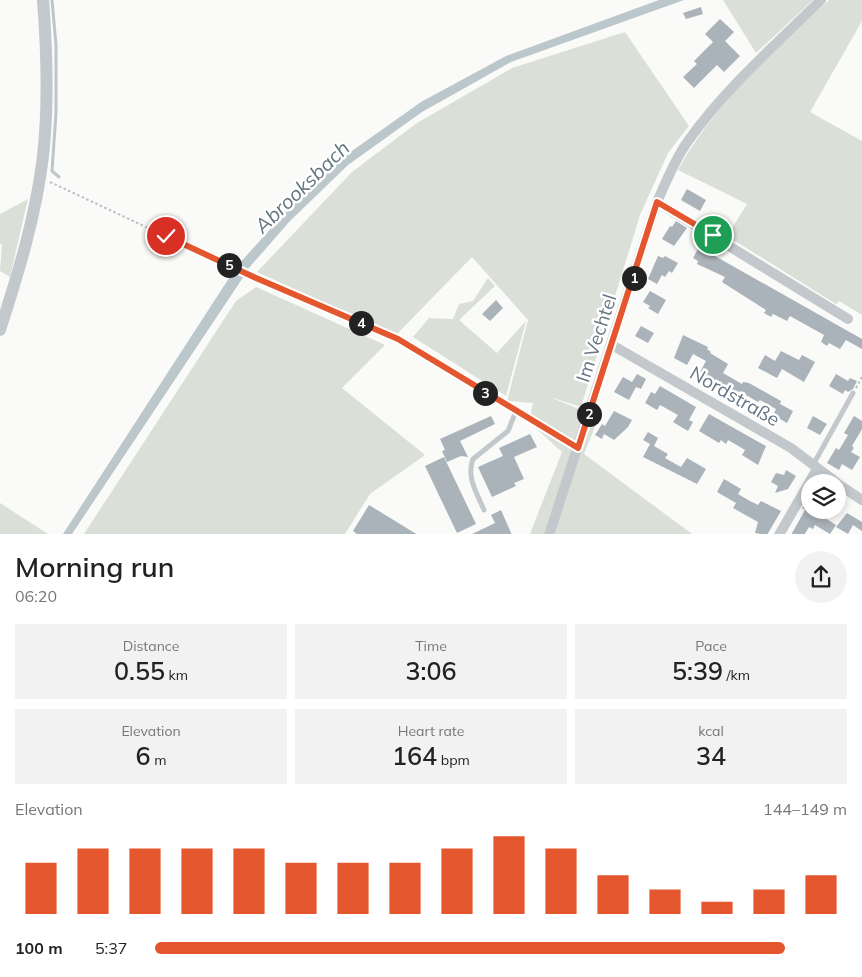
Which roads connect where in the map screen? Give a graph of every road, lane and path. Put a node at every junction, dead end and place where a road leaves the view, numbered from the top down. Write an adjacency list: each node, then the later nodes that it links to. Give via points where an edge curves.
1 (43, 0): 3 (street, via 47,88)
2 (821, 0): 4 (street, Im Vechtel, via 710,113 686,143)
3 (40, 177): 6 (street, via 21,268); 9 (path, via 256,278 398,339)
4 (657, 202): 5 (street); 7 (street, Im Vechtel)
5 (848, 319)
6 (0, 330)
7 (612, 346): 12 (street, Im Vechtel); 13 (street, Nordstraße, via 791,448)
8 (862, 377): 10 (path)
9 (462, 379): 11 (lane)
10 (853, 393): 13 (lane)
11 (516, 411): 12 (lane); 17 (lane, via 508,431 473,459 470,478)
12 (578, 448): 18 (street, Im Vechtel)
13 (815, 467): 14 (street, Nordstraße); 19 (street)
14 (825, 474)
15 (846, 489): 16 (street, Nordstraße)
16 (862, 500)
17 (484, 510)
18 (550, 534)
19 (779, 534)

